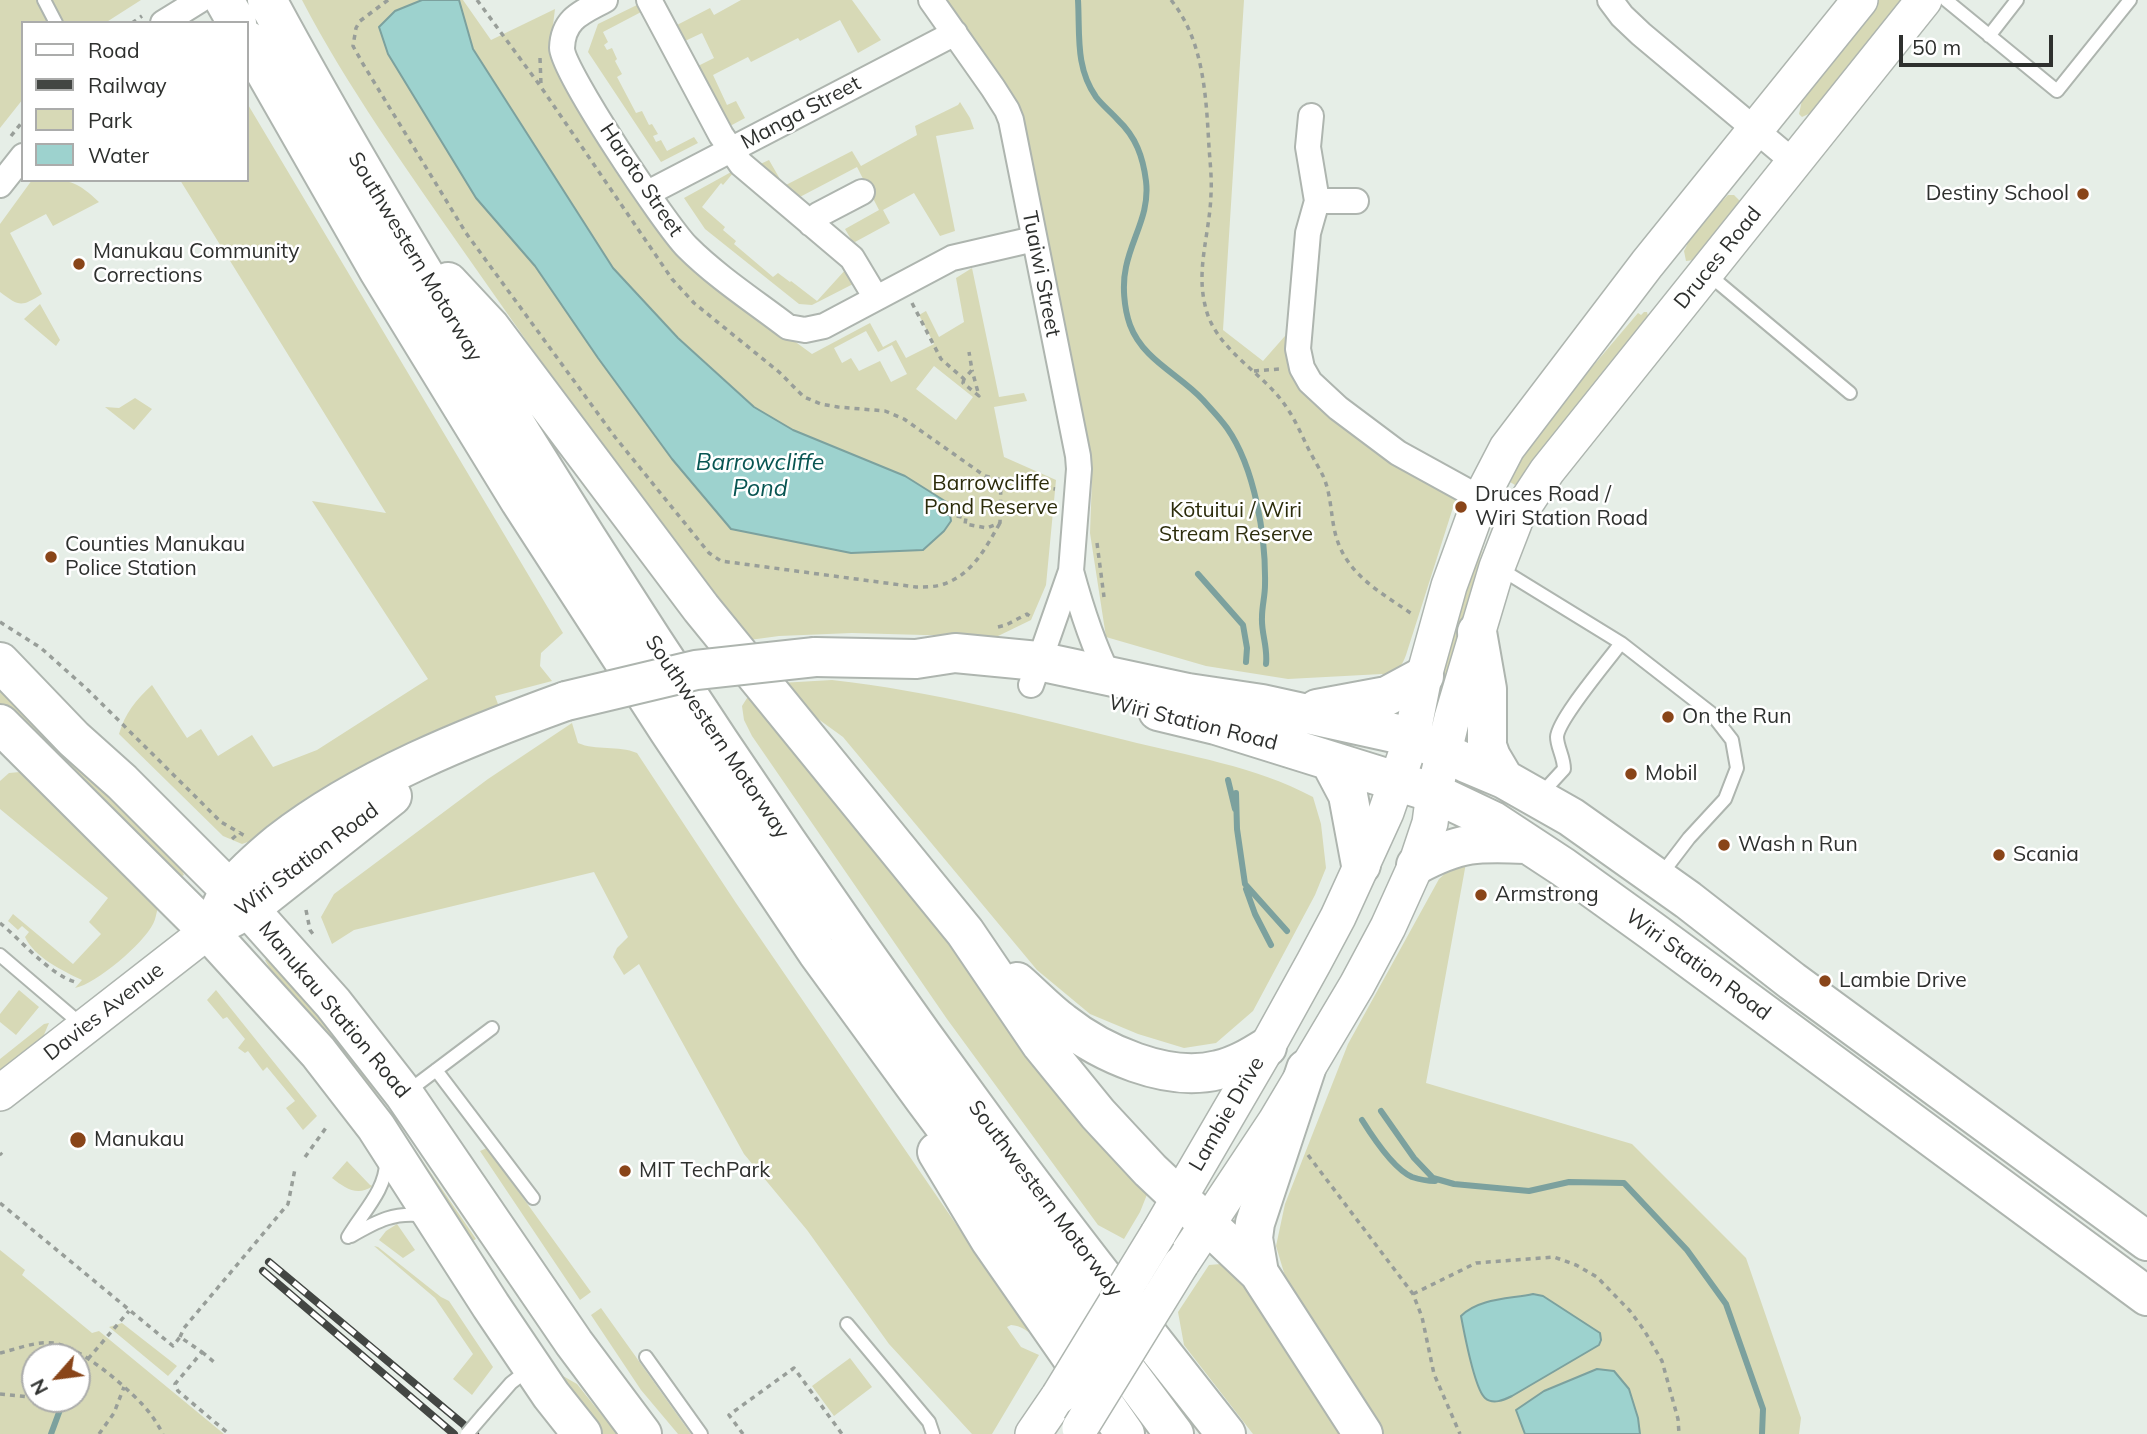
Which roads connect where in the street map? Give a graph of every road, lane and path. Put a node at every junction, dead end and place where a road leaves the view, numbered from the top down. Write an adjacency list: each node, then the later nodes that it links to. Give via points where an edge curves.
1 (44, 0): 18 (lane)
2 (201, 0): 17 (street)
3 (224, 0): 19 (main road)
4 (267, 0): 34 (main road, Southwestern Motorway)
5 (388, 0): 49 (path, via 356,28 353,46 363,64 466,233 615,437 709,553 721,561 916,587 943,585 970,568)
6 (477, 0): 23 (path)
7 (606, 0): 31 (street, Haroto Street, via 569,23 563,57)
8 (649, 0): 26 (street)
9 (931, 0): 20 (street, Tuaiwi Street)
10 (1171, 0): 56 (path, via 1196,45 1206,100 1212,194 1201,274 1212,327 1288,409 1324,479 1333,530 1348,562 1373,587)
11 (1610, 0): 25 (street, via 1641,34)
12 (1860, 0): 25 (main road)
13 (1924, 0): 28 (main road, Druces Road)
14 (1946, 0): 21 (lane)
15 (2017, 0): 21 (lane)
16 (2130, 0): 21 (lane, via 2057,92)
17 (154, 19)
18 (54, 21)
19 (236, 21)
20 (955, 33): 26 (street, Manga Street); 36 (street, Tuaiwi Street, via 1007,110)
21 (1989, 36)
22 (248, 42): 80 (main road, Southwestern Motorway, via 379,271 520,501)
23 (514, 53)
24 (1311, 116): 32 (street, via 1308,147)
25 (1757, 130): 28 (street); 37 (main road)
26 (731, 150): 31 (street, Manga Street); 35 (street)
27 (21, 159): 29 (street)
28 (1795, 163): 38 (main road, Druces Road)
29 (0, 185)
30 (862, 192): 35 (street, via 818,215)
31 (648, 193): 39 (street, Haroto Street, via 687,247 788,327 824,326)
32 (1317, 201): 33 (street); 46 (street, via 1308,233 1298,349 1302,368 1338,408 1398,453)
33 (1356, 201)
34 (392, 222): 79 (main road, via 490,327 701,608); 139 (main road, Southwestern Motorway, via 612,580 761,804 994,1133)
35 (811, 224): 39 (street, via 852,258)
36 (1034, 239): 39 (street, Haroto Street, via 952,258); 52 (street, Tuaiwi Street, via 1078,456)
37 (1647, 264): 38 (main road); 46 (main road, via 1507,448)
38 (1697, 284): 44 (lane); 48 (main road, Druces Road, via 1547,471)
39 (876, 298)
40 (909, 298): 43 (path, via 942,359)
41 (969, 352): 42 (path)
42 (972, 370): 43 (path); 43 (path, via 979,396)
43 (964, 379)
44 (1850, 393)
45 (1001, 480): 49 (path)
46 (1481, 498): 48 (street); 56 (main road)
47 (947, 514): 49 (path, via 987,528)
48 (1516, 518): 51 (main road, Druces Road)
49 (1000, 523)
50 (1097, 537): 53 (path)
51 (1497, 567): 57 (main road, Druces Road); 58 (lane)
52 (1072, 571): 59 (street, Tuaiwi Street); 62 (street, Tuaiwi Street, via 1092,639)
53 (1104, 598)
54 (0, 622): 71 (path, via 41,648 221,822 240,832)
55 (993, 627): 59 (path, via 1027,614)
56 (1436, 631): 61 (main road)
57 (1478, 632): 65 (main road, Druces Road); 67 (main road, via 1487,689 1487,746)
58 (1621, 643): 70 (lane, via 1563,720 1557,739 1564,769); 75 (lane, via 1711,713 1732,740 1736,754 1737,768 1725,799)
59 (1040, 658): 62 (main road, Wiri Station Road); 66 (main road, Wiri Station Road, via 1216,725); 76 (main road, Wiri Station Road, bridge, via 965,672 916,659 815,656 696,670 566,701 472,738)
60 (0, 662): 76 (main road, Manukau Station Road)
61 (1424, 676): 63 (main road, via 1387,696); 65 (main road)
62 (1109, 677): 63 (main road, Wiri Station Road)
63 (1298, 712): 65 (main road, Wiri Station Road)
64 (0, 724): 78 (main road, Manukau Station Road)
65 (1428, 744): 67 (main road, Wiri Station Road); 68 (main road, Lambie Drive); 69 (main road, Lambie Drive)
66 (1330, 761): 68 (main road, Wiri Station Road); 73 (main road, via 1348,795)
67 (1504, 779): 70 (main road, Wiri Station Road)
68 (1398, 782): 69 (main road, Wiri Station Road); 73 (main road, Lambie Drive)
69 (1434, 793): 72 (main road, Wiri Station Road, via 1493,821); 74 (main road, Lambie Drive)
70 (1538, 797): 75 (main road, Wiri Station Road)
71 (232, 839)
72 (1527, 844): 74 (main road, via 1475,843); 84 (main road, Wiri Station Road)
73 (1361, 865): 87 (main road, Lambie Drive)
74 (1416, 865): 88 (main road, Lambie Drive, via 1388,927)
75 (1658, 879): 82 (main road, Wiri Station Road)
76 (240, 899): 78 (main road, Wiri Station Road); 91 (main road, Manukau Station Road)
77 (0, 923): 83 (path, via 41,961)
78 (208, 931): 85 (main road, Davies Avenue); 94 (main road, Manukau Station Road, via 318,1052)
79 (965, 933): 87 (main road, via 1062,1022 1094,1043 1144,1065 1188,1073 1216,1071); 99 (main road, via 1049,1054 1098,1114)
80 (817, 951): 137 (main road, via 989,1240); 138 (main road, Southwestern Motorway)
81 (0, 955): 85 (lane)
82 (1792, 981): 84 (main road); 92 (main road, Wiri Station Road)
83 (75, 982)
84 (1765, 1014): 95 (main road, Wiri Station Road)
85 (85, 1027): 90 (main road, Davies Avenue)
86 (492, 1028): 89 (lane)
87 (1267, 1047): 99 (main road, Lambie Drive)
88 (1306, 1069): 103 (main road, Lambie Drive); 107 (main road, via 1255,1223)
89 (436, 1070): 91 (lane); 100 (lane)
90 (0, 1093)
91 (404, 1094): 105 (main road, Manukau Station Road)
92 (1967, 1109): 95 (main road); 104 (main road, Wiri Station Road)
93 (328, 1125): 97 (path)
94 (383, 1137): 102 (main road, Manukau Station Road); 102 (lane, via 385,1178 348,1237 398,1215)
95 (1940, 1144): 106 (main road, Wiri Station Road)
96 (1298, 1150): 108 (path, via 1308,1155)
97 (305, 1157)
98 (295, 1169): 112 (path, via 288,1204)
99 (1179, 1197): 103 (main road); 136 (main road, Lambie Drive, bridge)
100 (533, 1198)
101 (0, 1203): 110 (path)
102 (433, 1218): 120 (main road, Manukau Station Road)
103 (1206, 1224): 107 (main road); 125 (main road, Lambie Drive, bridge)
104 (2135, 1232): 106 (main road)
105 (514, 1255): 120 (main road, via 544,1333 542,1351); 124 (main road, Manukau Station Road)
106 (2096, 1259): 109 (main road, Wiri Station Road)
107 (1259, 1273): 140 (main road)
108 (1413, 1294): 141 (path, via 1434,1374); 142 (path, via 1476,1263 1554,1257 1576,1265 1597,1277 1644,1330 1662,1361)
109 (2147, 1296)
110 (129, 1311): 112 (path, via 173,1346); 116 (path)
111 (847, 1324): 135 (lane, via 929,1422)
112 (180, 1336): 114 (path)
113 (21, 1348): 115 (path)
114 (202, 1352): 119 (path); 128 (path, via 176,1384 178,1391)
115 (0, 1353)
116 (91, 1355)
117 (646, 1357): 132 (lane)
118 (91, 1361): 121 (path)
119 (214, 1362)
120 (532, 1367): 124 (main road, via 557,1367); 129 (lane, bridge, via 511,1383); 130 (main road, Manukau Station Road)
121 (124, 1387): 126 (path); 127 (path, via 142,1403)
122 (0, 1394): 123 (path)
123 (21, 1396)
124 (612, 1396): 131 (main road, Manukau Station Road)
125 (1078, 1431)
126 (99, 1434)
127 (163, 1434)
128 (229, 1434)
129 (467, 1434)
130 (582, 1434)
131 (642, 1434)
132 (701, 1434)
133 (743, 1434): 134 (path, via 729,1415 793,1368)
134 (842, 1434)
135 (933, 1434)
136 (1033, 1434)
137 (1125, 1434)
138 (1174, 1434)
139 (1226, 1434)
140 (1363, 1434)
141 (1460, 1434)
142 (1679, 1434)

